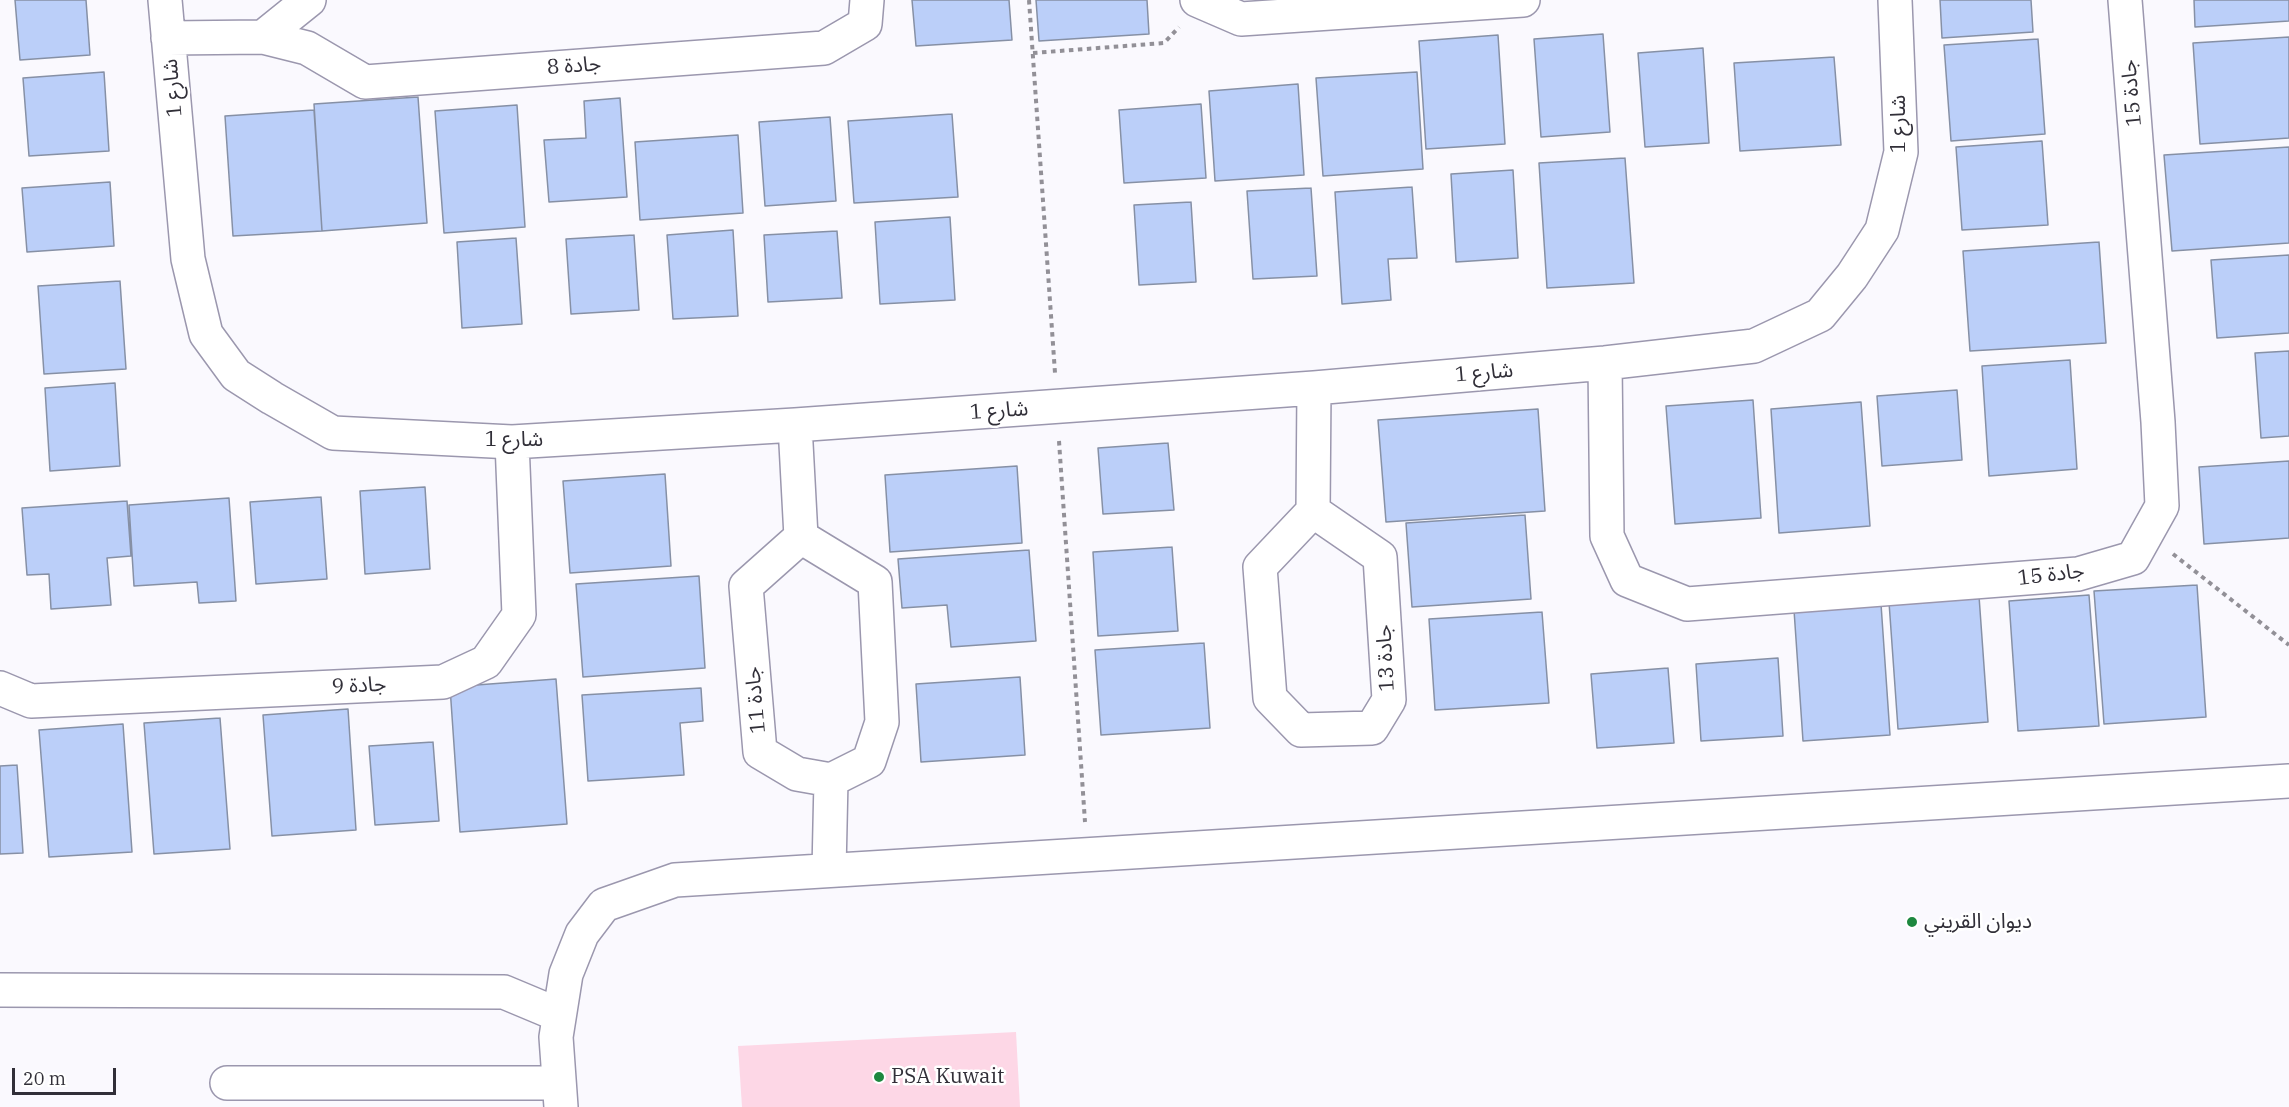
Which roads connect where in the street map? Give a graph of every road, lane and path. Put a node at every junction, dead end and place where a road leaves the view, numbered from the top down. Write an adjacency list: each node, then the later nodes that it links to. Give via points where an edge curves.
1 (165, 0): 9 (street, شارع 1)
2 (309, 0): 8 (street)
3 (867, 0): 8 (street, جادة 8, via 866,24 824,48 365,82 307,48)
4 (1523, 0): 7 (street, via 1241,19)
5 (1895, 0): 11 (street, شارع 1, via 1901,152 1882,230 1852,276 1820,315 1754,346)
6 (2125, 0): 16 (street, جادة 15, via 2162,506)
7 (1199, 1): 10 (path, via 1164,43)
8 (262, 37): 9 (street, جادة 8)
9 (168, 38): 14 (street, شارع 1, via 188,259 206,334 236,375 333,433)
10 (1033, 53)
11 (1605, 363): 12 (street, شارع 1); 16 (street, جادة 15, via 1607,536 1627,580 1687,604 2078,574 2133,558)
12 (1314, 388): 13 (street, شارع 1); 15 (street)
13 (795, 425): 14 (street, شارع 1); 17 (street)
14 (512, 442): 19 (street, جادة 9, via 519,615 486,662 443,682 32,701)
15 (1313, 511): 15 (street, جادة 13, via 1260,567 1270,698 1301,730 1372,728 1389,700 1380,557)
16 (2146, 534): 18 (path)
17 (801, 537): 20 (street, via 875,582 882,722 869,760); 20 (street, جادة 11, via 746,586 760,752 797,774)
18 (2289, 645)
19 (0, 688)
20 (831, 780): 22 (street)
21 (2289, 781): 22 (street)
22 (829, 870): 24 (street, via 675,880 604,905 582,934 566,974)
23 (0, 990): 24 (street, via 504,992)
24 (559, 1015): 26 (street, via 556,1037)
25 (227, 1083): 26 (street)
26 (560, 1095)

